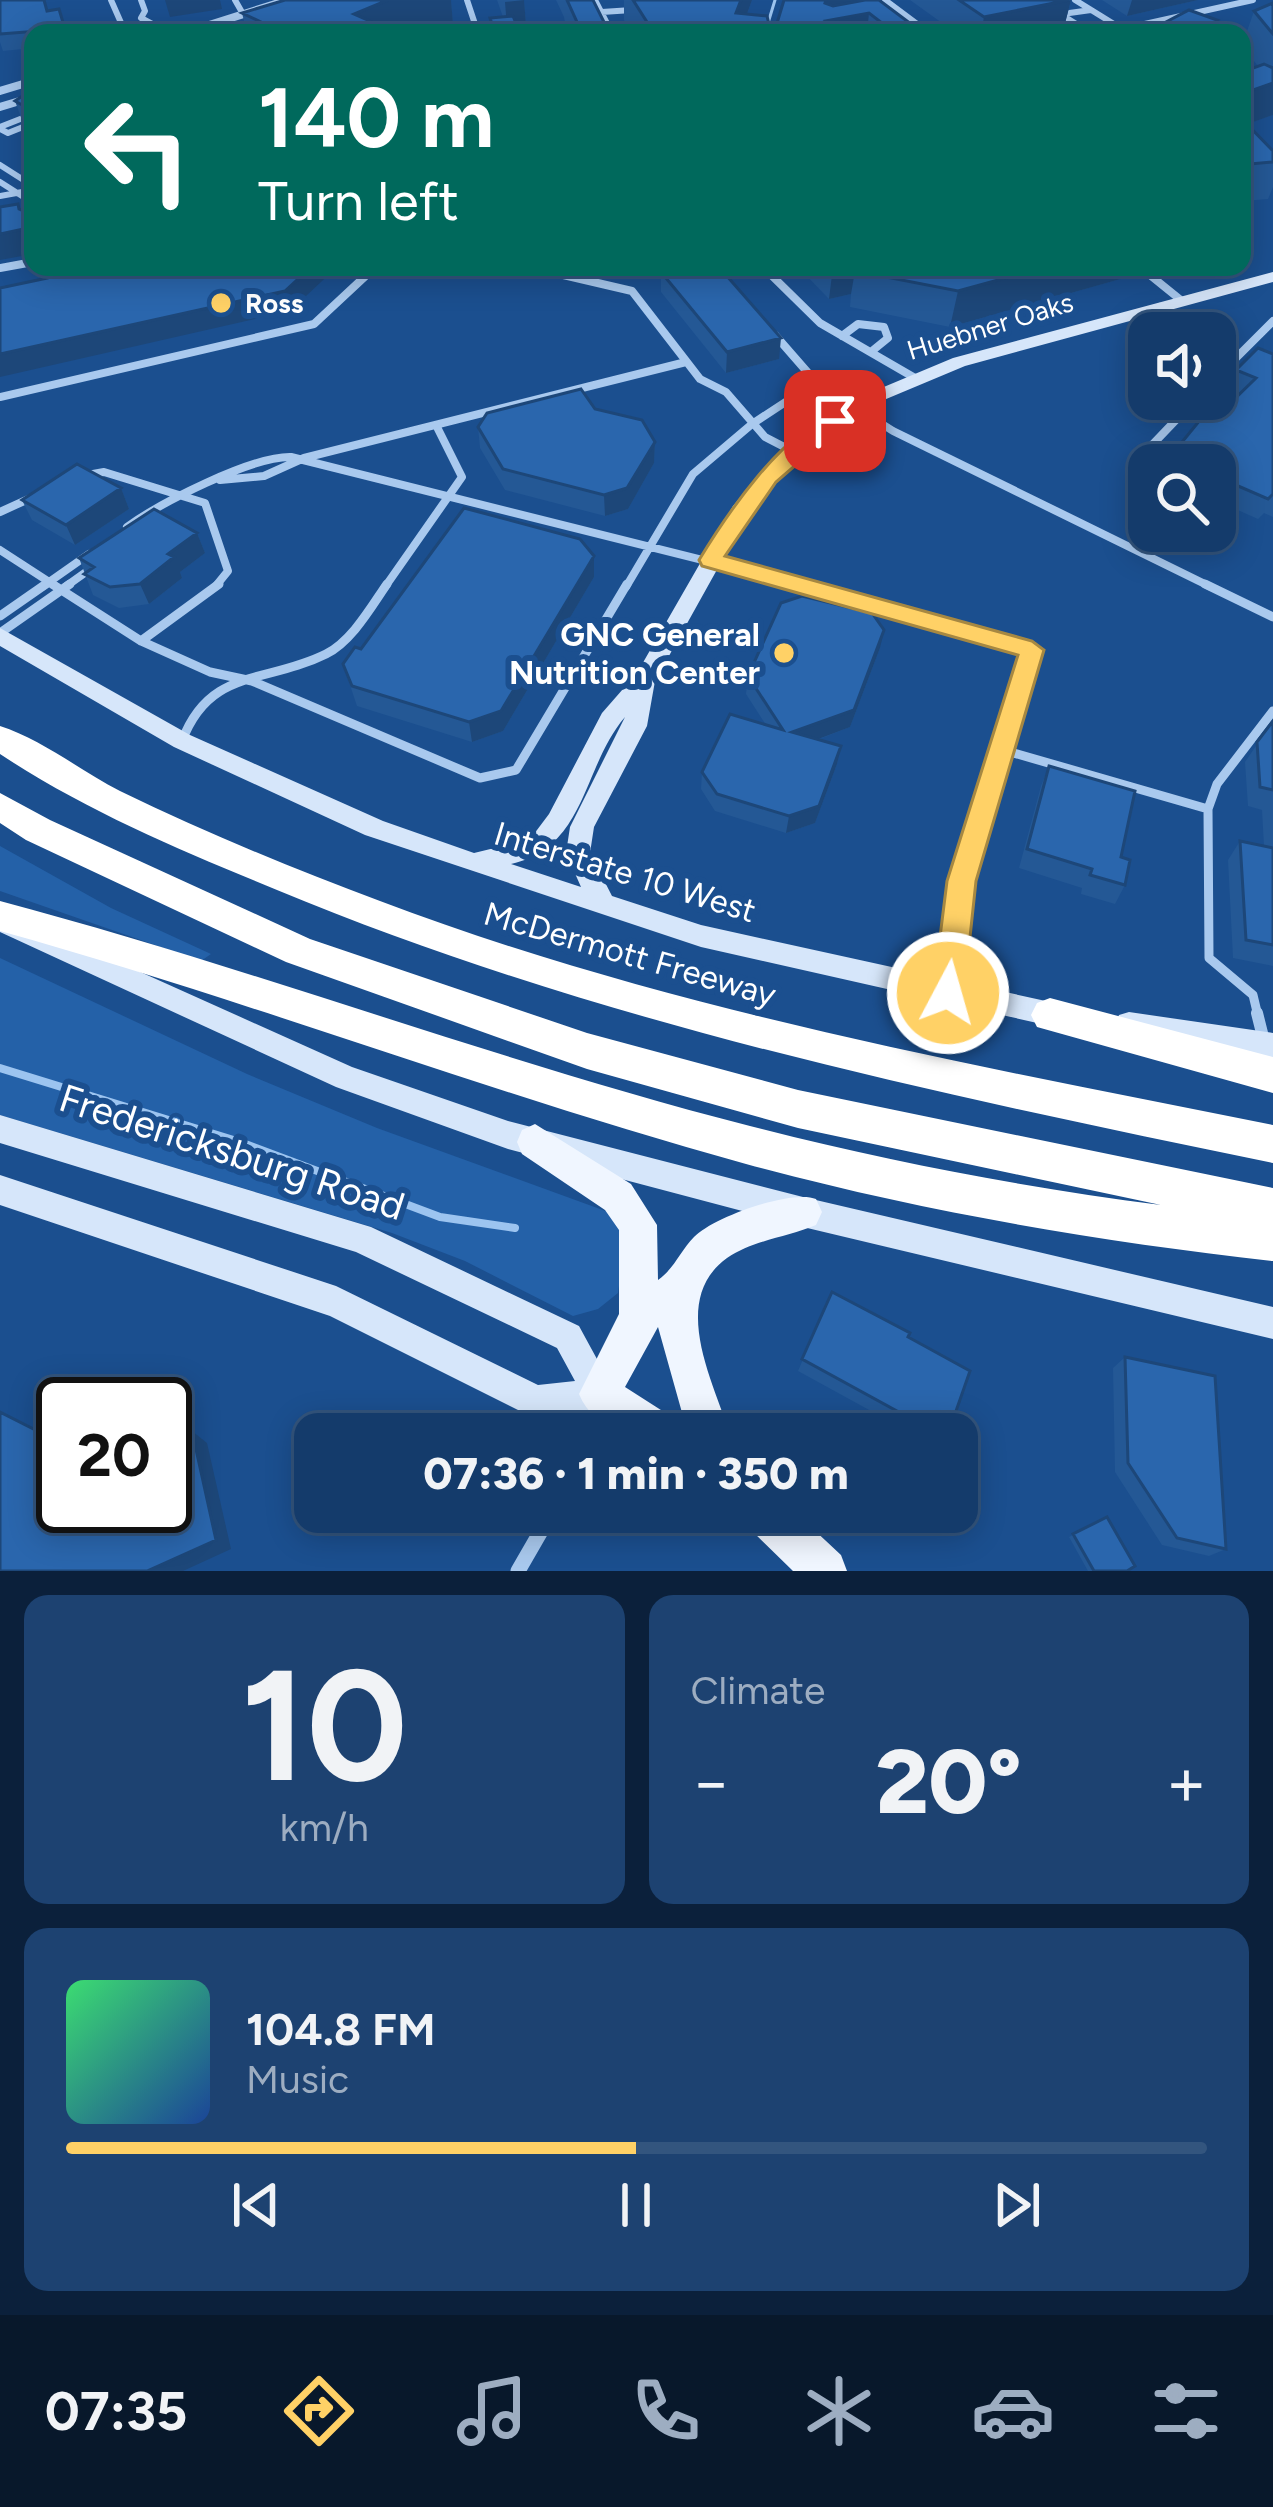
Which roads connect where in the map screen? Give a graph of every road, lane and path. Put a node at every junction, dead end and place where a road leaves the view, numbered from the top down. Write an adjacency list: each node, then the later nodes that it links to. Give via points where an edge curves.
1 (141, 0): 15 (lane, via 141,18)
2 (235, 0): 11 (lane)
3 (288, 0): 11 (street)
4 (595, 0): 10 (lane)
5 (884, 0): 19 (lane)
6 (1075, 0): 9 (lane)
7 (1253, 0): 22 (lane)
8 (640, 9): 10 (lane)
9 (1090, 10): 12 (lane); 21 (lane)
10 (602, 12): 18 (lane)
11 (243, 14): 16 (street)
12 (1061, 15): 13 (lane); 20 (lane)
13 (1042, 16)
14 (272, 20): 17 (street)
15 (155, 24)
16 (212, 24)
17 (260, 24)
18 (608, 24)
19 (917, 24)
20 (1077, 24)
21 (1114, 24)
22 (1145, 24)
23 (0, 165): 24 (lane)
24 (16, 175): 25 (lane); 26 (lane)
25 (0, 181): 28 (lane)
26 (24, 181)
27 (24, 191): 28 (lane)
28 (17, 193): 29 (lane); 30 (lane)
29 (0, 196)
30 (24, 197)
31 (365, 276): 47 (lane, via 314,324)
32 (566, 276): 44 (lane, via 632,292)
33 (771, 276): 41 (lane)
34 (1151, 276): 36 (lane)
35 (1273, 277): 36 (main road, Huebner Oaks)
36 (1182, 301): 37 (main road, Huebner Oaks)
37 (1160, 308): 38 (lane); 45 (main road, Huebner Oaks)
38 (1165, 312)
39 (763, 321): 46 (lane)
40 (1273, 321): 43 (lane)
41 (842, 335): 42 (lane); 42 (lane, via 858,323 884,327 888,338)
42 (872, 351): 45 (lane)
43 (1236, 358)
44 (686, 362): 50 (lane); 51 (lane)
45 (915, 378): 48 (main road, Huebner Oaks)
46 (816, 382): 48 (lane); 51 (lane)
47 (0, 397)
48 (854, 409): 53 (main road, Huebner Oaks); 71 (lane)
49 (1176, 420): 52 (lane)
50 (436, 424): 54 (lane); 59 (lane, via 462,477)
51 (752, 424): 53 (lane); 64 (lane, via 693,474)
52 (1153, 444)
53 (794, 452): 66 (main road, Huebner Oaks, via 740,511)
54 (304, 458): 55 (lane, via 249,482); 55 (lane, via 259,459); 59 (lane)
55 (220, 480): 57 (lane)
56 (70, 481): 57 (lane, via 104,472)
57 (187, 495): 61 (lane); 62 (lane); 73 (lane, via 206,503 228,572)
58 (37, 496): 60 (lane)
59 (450, 498): 64 (lane); 75 (lane, via 329,653)
60 (0, 512)
61 (123, 530)
62 (135, 537)
63 (104, 543): 68 (lane)
64 (647, 548): 66 (lane); 75 (lane, via 516,770 502,776 480,778)
65 (0, 550): 68 (lane)
66 (710, 560): 74 (main road, Huebner Oaks); 79 (lane, via 1032,650)
67 (98, 563): 69 (lane)
68 (50, 582): 69 (lane); 70 (lane)
69 (62, 590): 72 (lane); 73 (lane)
70 (0, 616)
71 (1273, 617)
72 (0, 634): 78 (main road, Interstate 10 West)
73 (142, 640): 75 (lane, via 210,672)
74 (645, 679): 82 (main road, Huebner Oaks, via 610,719 543,841); 83 (main road, Huebner Oaks, via 634,727 582,827 578,854)
75 (252, 681): 78 (lane, via 204,698)
76 (1273, 711): 81 (lane, via 1217,784)
77 (0, 738): 90 (highway, McDermott Freeway, via 157,823 481,956 776,1040)
78 (182, 741): 82 (main road, Interstate 10 West, via 374,828)
79 (1000, 749): 81 (lane); 85 (lane, via 962,881)
80 (0, 806): 92 (highway, via 299,951 586,1051 798,1109)
81 (1208, 809): 87 (lane, via 1209,958 1252,995)
82 (474, 863): 83 (main road, Interstate 10 West)
83 (603, 905): 85 (main road, Interstate 10 West)
84 (0, 918): 89 (main road, via 346,1078); 94 (highway, via 181,965 681,1126 983,1199)
85 (948, 993): 86 (main road, Interstate 10 West)
86 (1050, 1015): 87 (highway)
87 (1270, 1055)
88 (0, 1129): 98 (main road, Fredericksburg Road, via 360,1238 568,1337)
89 (535, 1142): 93 (main road); 96 (main road, via 618,1197 638,1225)
90 (1273, 1144)
91 (0, 1190): 98 (main road, via 336,1302 536,1402)
92 (1273, 1209)
93 (803, 1212): 95 (main road, via 712,1246); 97 (main road)
94 (1273, 1240)
95 (679, 1289): 96 (main road); 101 (main road, via 678,1333)
96 (639, 1317): 98 (main road)
97 (1273, 1323)
98 (600, 1394): 99 (street); 100 (main road, Fredericksburg Road)
99 (592, 1413)
100 (628, 1413)
101 (703, 1413)
102 (539, 1533): 104 (street)
103 (785, 1533): 105 (main road)
104 (518, 1571)
105 (825, 1571)

